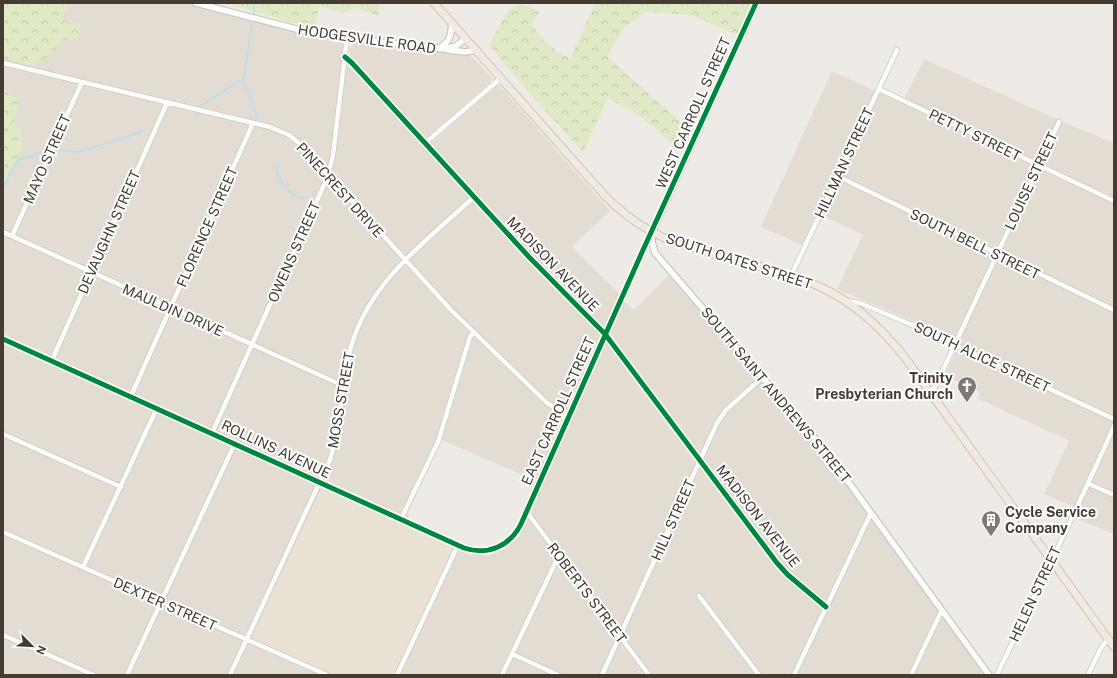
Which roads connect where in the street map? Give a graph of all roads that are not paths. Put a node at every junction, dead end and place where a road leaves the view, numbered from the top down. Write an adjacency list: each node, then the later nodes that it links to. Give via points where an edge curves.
1 (196, 3): 5 (street, HODGESVILLE ROAD, via 288,28)
2 (434, 3): 4 (main road, SOUTH OATES STREET)
3 (756, 3): 25 (street, WEST CARROLL STREET)
4 (452, 23): 6 (main road, SOUTH OATES STREET); 7 (street, via 450,38)
5 (347, 38): 7 (street, HODGESVILLE ROAD); 10 (street, OWENS STREET)
6 (466, 38): 7 (street, HODGESVILLE ROAD, via 456,46); 8 (main road, SOUTH OATES STREET)
7 (441, 49): 8 (street, via 465,52)
8 (476, 50): 12 (main road, SOUTH OATES STREET)
9 (897, 50): 14 (street, HILLMAN STREET)
10 (345, 57): 18 (street, MADISON AVENUE); 20 (street, OWENS STREET)
11 (3, 63): 13 (street, PINECREST DRIVE)
12 (501, 78): 18 (street); 25 (main road, SOUTH OATES STREET, via 614,205)
13 (82, 82): 15 (street, PINECREST DRIVE); 26 (street, MAYO STREET)
14 (879, 89): 19 (street, PETTY STREET); 21 (street, HILLMAN STREET)
15 (167, 103): 17 (street, PINECREST DRIVE); 29 (street, DEVAUGHN STREET)
16 (1059, 122): 19 (street, LOUISE STREET)
17 (253, 124): 20 (street, PINECREST DRIVE, via 289,135); 32 (street, FLORENCE STREET)
18 (425, 143): 22 (street, MADISON AVENUE)
19 (1038, 166): 23 (street, PETTY STREET); 27 (street, LOUISE STREET)
20 (328, 176): 28 (street, PINECREST DRIVE); 38 (street, OWENS STREET)
21 (837, 176): 27 (street, SOUTH BELL STREET); 30 (street, HILLMAN STREET)
22 (474, 198): 28 (street, MOSS STREET); 35 (street, MADISON AVENUE, via 552,282)
23 (1114, 201)
24 (3, 232): 26 (street, MAULDIN DRIVE)
25 (652, 232): 30 (main road, SOUTH OATES STREET, via 679,244); 35 (street, EAST CARROLL STREET); 40 (street, SOUTH SAINT ANDREWS STREET, via 655,253)
26 (12, 236): 29 (street, MAULDIN DRIVE)
27 (997, 255): 33 (street, SOUTH BELL STREET); 37 (street, LOUISE STREET)
28 (405, 261): 34 (street, PINECREST DRIVE); 41 (street, MOSS STREET, via 378,291 366,310 350,348)
29 (91, 272): 32 (street, MAULDIN DRIVE); 39 (street, DEVAUGHN STREET)
30 (791, 276): 31 (main road, SOUTH OATES STREET, via 817,285)
31 (847, 301): 37 (street, SOUTH ALICE STREET, via 860,303); 42 (main road, SOUTH OATES STREET, via 887,336)
32 (170, 308): 38 (street, MAULDIN DRIVE); 43 (street, FLORENCE STREET)
33 (1114, 310)
34 (474, 332): 45 (street, PINECREST DRIVE, via 546,403); 58 (street, via 470,337 438,442)
35 (605, 334): 45 (street, EAST CARROLL STREET); 51 (street, MADISON AVENUE)
36 (3, 339): 39 (street, ROLLINS AVENUE)
37 (955, 344): 42 (street, LOUISE STREET, via 936,385); 46 (street, SOUTH ALICE STREET)
38 (252, 345): 41 (street, MAULDIN DRIVE); 48 (street, OWENS STREET)
39 (52, 360): 43 (street, ROLLINS AVENUE)
40 (763, 378): 51 (street, HILL STREET, via 721,415); 57 (street, SOUTH SAINT ANDREWS STREET, via 818,442)
41 (344, 386): 52 (street, MOSS STREET, via 333,450)
42 (930, 392): 62 (main road, SOUTH OATES STREET)
43 (131, 396): 44 (street, ROLLINS AVENUE)
44 (157, 408): 48 (street, ROLLINS AVENUE); 54 (street)
45 (569, 416): 56 (street, EAST CARROLL STREET)
46 (1114, 419)
47 (1114, 426): 53 (street, HELEN STREET)
48 (212, 433): 50 (street, ROLLINS AVENUE)
49 (3, 434): 54 (street)
50 (235, 443): 52 (street, ROLLINS AVENUE); 65 (street)
51 (700, 461): 66 (street, MADISON AVENUE, via 777,563); 69 (street, HILL STREET)
52 (320, 482): 58 (street, ROLLINS AVENUE); 71 (street, MOSS STREET)
53 (1089, 484): 55 (street); 62 (street, HELEN STREET)
54 (121, 487): 63 (street)
55 (1114, 495)
56 (526, 511): 60 (street, ROLLINS AVENUE, via 515,534 498,548 475,551); 61 (street, ROBERTS STREET)
57 (871, 513): 66 (street); 67 (street, SOUTH SAINT ANDREWS STREET)
58 (401, 519): 60 (street, ROLLINS AVENUE)
59 (3, 532): 63 (street, DEXTER STREET)
60 (458, 545): 78 (street)
61 (559, 555): 69 (street, ROBERTS STREET); 73 (street)
62 (1051, 560): 70 (main road, SOUTH OATES STREET); 87 (street, HELEN STREET)
63 (83, 567): 65 (street, DEXTER STREET)
64 (699, 596): 83 (street)
65 (161, 602): 71 (street, DEXTER STREET); 75 (street)
66 (826, 608): 84 (street)
67 (942, 610): 85 (street); 86 (street, SOUTH SAINT ANDREWS STREET)
68 (3, 635): 74 (street)
69 (620, 637): 81 (street, HILL STREET); 82 (street, ROBERTS STREET)
70 (1109, 639): 72 (main road, SOUTH OATES STREET); 88 (street, via 1102,646)
71 (246, 640): 76 (street, MOSS STREET); 77 (street, DEXTER STREET)
72 (1114, 647)
73 (512, 654): 79 (street); 80 (street)
74 (94, 675)
75 (128, 675)
76 (230, 675)
77 (327, 675)
78 (397, 675)
79 (502, 675)
80 (558, 675)
81 (602, 675)
82 (649, 675)
83 (759, 675)
84 (794, 675)
85 (911, 675)
86 (989, 675)
87 (997, 675)
88 (1088, 675)

